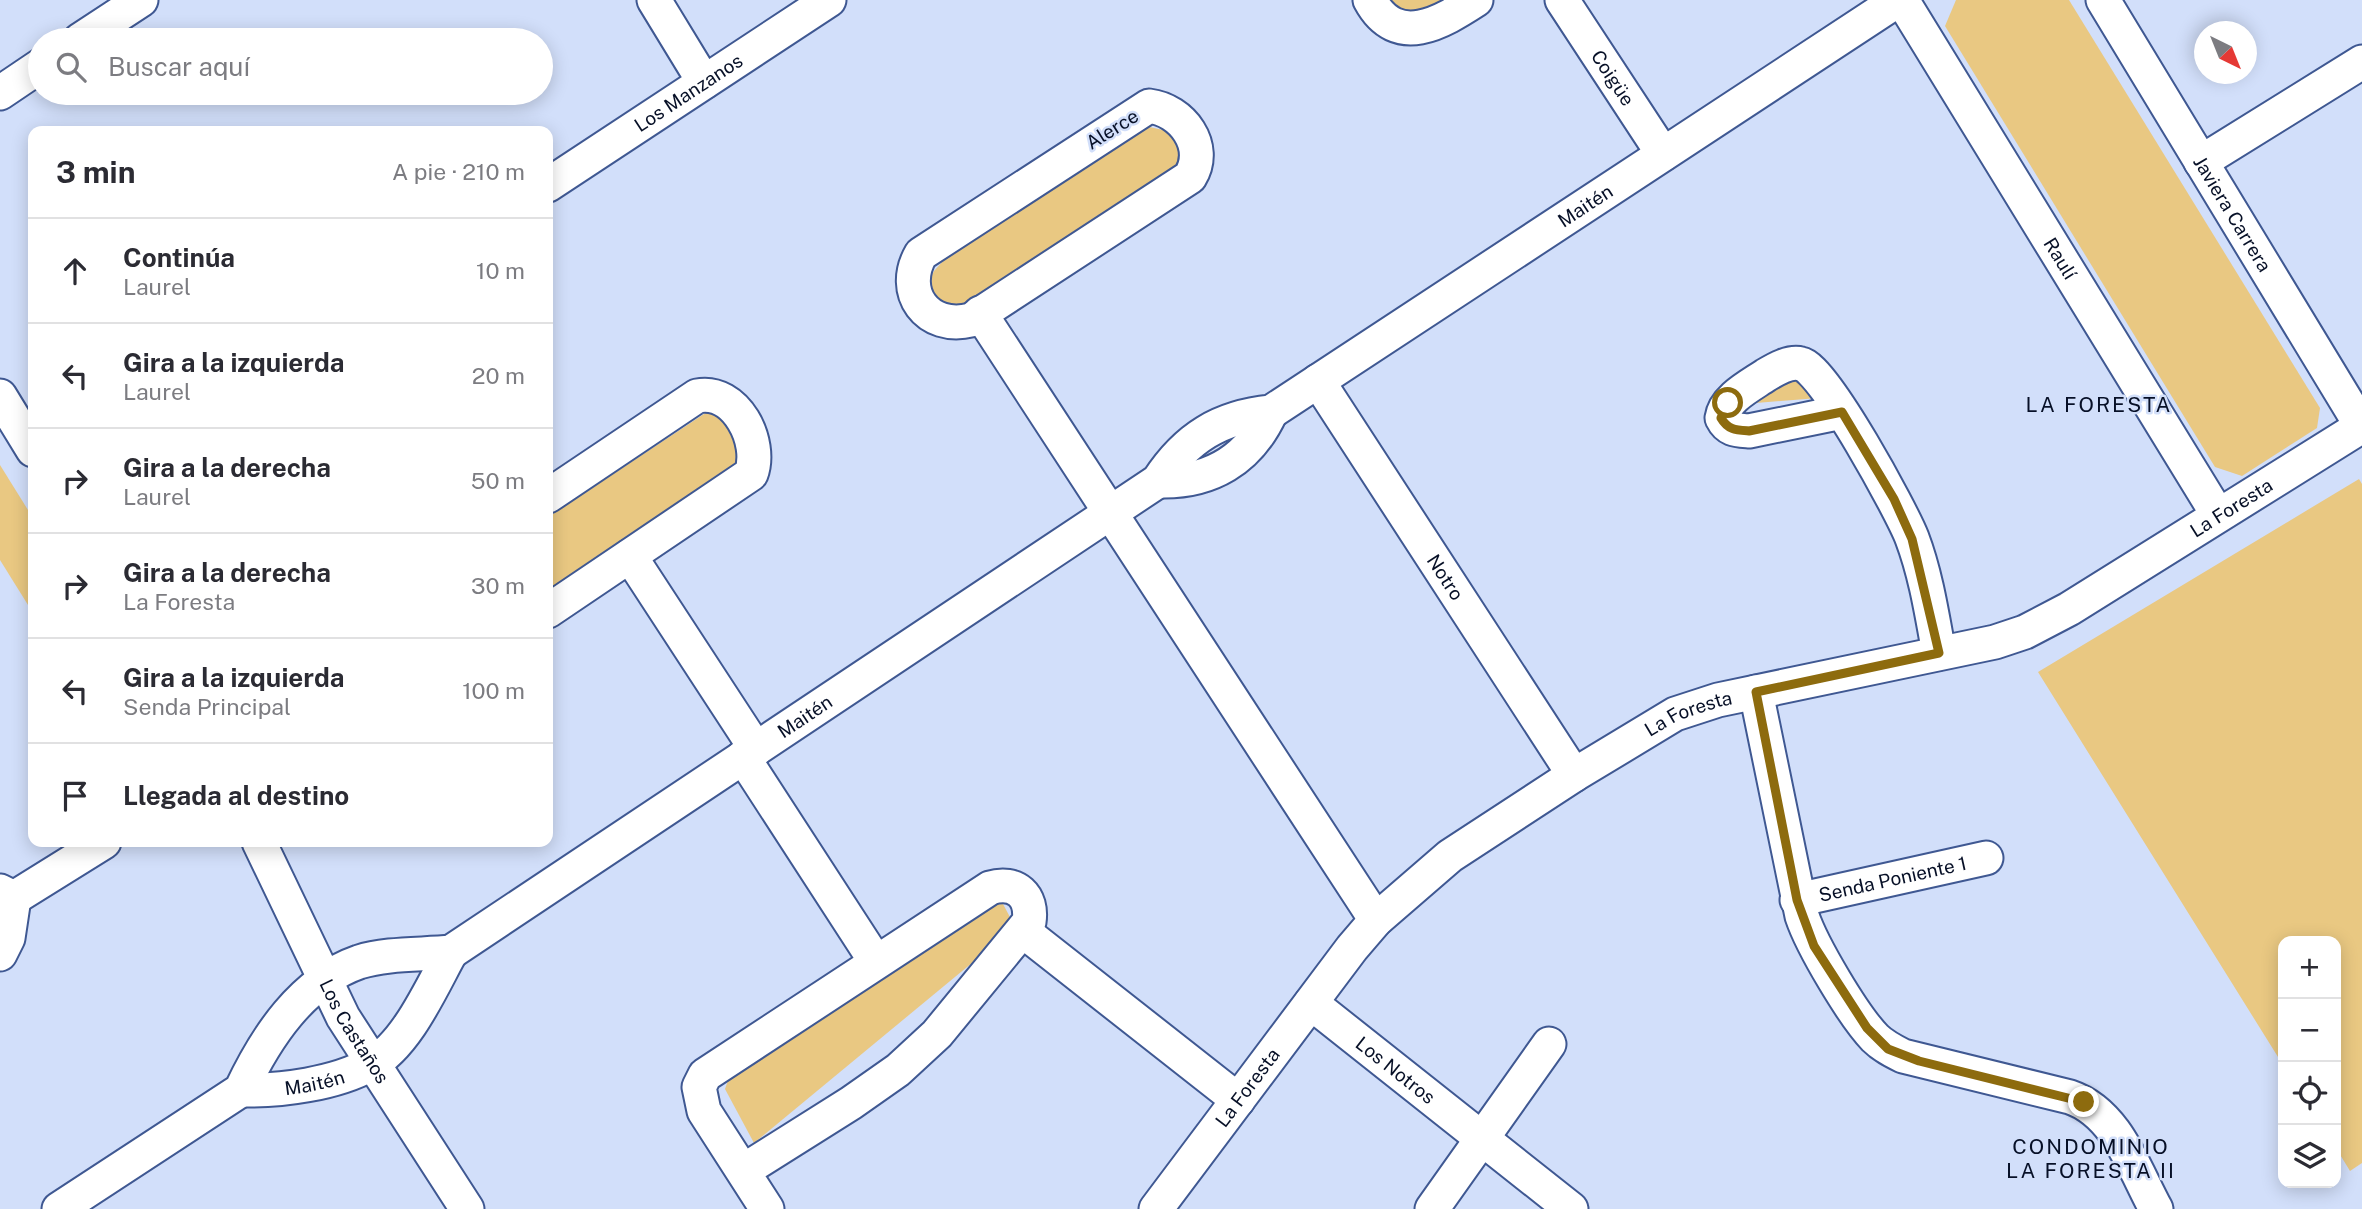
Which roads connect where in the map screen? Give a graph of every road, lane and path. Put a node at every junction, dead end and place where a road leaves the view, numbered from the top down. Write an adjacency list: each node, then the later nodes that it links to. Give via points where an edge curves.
1 (141, 0): 9 (street)
2 (654, 0): 12 (street)
3 (829, 0): 12 (street, Los Manzanos)
4 (1370, 0): 5 (street, via 1389,20 1413,28 1441,22)
5 (1476, 0)
6 (1562, 0): 14 (street, Coigüe)
7 (1900, 0): 14 (street, Maitén); 25 (street, Raulí)
8 (2103, 0): 15 (street, Javiera Carrera)
9 (98, 28)
10 (2362, 62): 15 (street)
11 (28, 74): 13 (street)
12 (704, 82): 16 (street, Los Manzanos)
13 (0, 93)
14 (1663, 154): 18 (street, Maitén)
15 (2201, 162): 21 (street, Javiera Carrera)
16 (553, 182)
17 (980, 313): 17 (street, Alerce, via 1190,177 1197,165 1196,149 1180,118 1162,108 1149,106 1137,111 921,254 912,278 926,310 948,322 971,320); 24 (street)
18 (1318, 381): 24 (street, Maitén, via 1270,412 1226,420 1206,430 1187,443 1158,481); 31 (street, Notro)
19 (0, 396): 22 (street)
20 (1842, 412): 28 (street, via 1894,499 1912,539)
21 (2362, 427): 25 (street, La Foresta)
22 (28, 442)
23 (553, 493): 26 (street, via 697,396 709,394 728,401 756,448 751,474)
24 (1110, 513): 30 (street, Maitén); 37 (street)
25 (2218, 515): 28 (street, La Foresta, via 2044,623 1995,642)
26 (630, 556): 27 (street); 30 (street)
27 (553, 608)
28 (1939, 653): 29 (street, La Foresta)
29 (1756, 692): 31 (street, La Foresta, via 1675,714); 36 (street)
30 (749, 753): 39 (street, Maitén); 41 (street)
31 (1574, 775): 37 (street, La Foresta, via 1450,856)
32 (95, 847): 35 (street)
33 (261, 847): 42 (street, Los Castaños)
34 (1986, 858): 36 (street, Senda Poniente 1)
35 (7, 895): 40 (street, via 8,938)
36 (1797, 900): 56 (street, via 1814,946 1876,1039 1903,1056 2084,1102 2106,1120)
37 (1376, 920): 43 (street, La Foresta)
38 (1023, 931): 41 (street, via 1029,922 1028,900 1012,886 1001,884); 47 (street); 49 (street, via 937,1034 898,1070)
39 (451, 951): 42 (street, Maitén, via 362,961); 45 (street, Maitén, via 416,1014)
40 (0, 954)
41 (876, 962): 49 (street, via 705,1075 699,1087 700,1100)
42 (323, 978): 45 (street, Los Castaños); 46 (street, Maitén, via 300,999)
43 (1311, 1003): 47 (street, La Foresta); 48 (street, Los Notros)
44 (1549, 1044): 48 (street)
45 (372, 1064): 46 (street, Maitén, via 319,1081); 51 (street, Los Castaños)
46 (241, 1090): 50 (street, Maitén)
47 (1238, 1100): 53 (street, La Foresta)
48 (1481, 1138): 54 (street); 55 (street, Los Notros)
49 (743, 1171): 52 (street)
50 (59, 1209)
51 (467, 1209)
52 (766, 1209)
53 (1156, 1209)
54 (1433, 1209)
55 (1571, 1209)
56 (2156, 1209)

